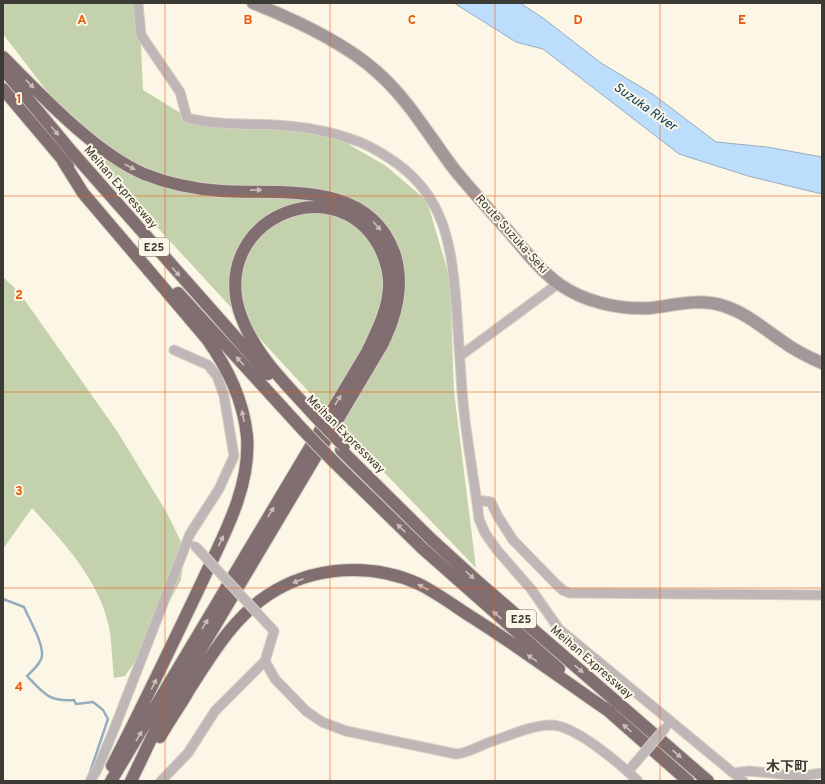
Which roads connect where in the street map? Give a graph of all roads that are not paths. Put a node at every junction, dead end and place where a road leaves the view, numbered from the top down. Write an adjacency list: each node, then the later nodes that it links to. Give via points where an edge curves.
1 (138, 3): 9 (street, via 141,35 180,92 187,118 225,125 290,126 351,139 371,147 402,166 418,182 440,214 446,233 453,266)
2 (253, 3): 7 (main road, Route Suzuka-Seki, via 299,22 341,46 376,71 396,90 455,170 522,248)
3 (3, 57): 24 (highway, one-way to 24, via 105,152 127,166 162,180 189,187 222,191 292,191 313,193 339,201 356,208 380,229 392,247 399,270 397,307 382,345 164,712)
4 (3, 69): 11 (highway, Meihan Expressway / E25, one-way to 11, via 168,262)
5 (3, 89): 6 (highway, E25)
6 (63, 161): 16 (highway, E25, one-way to 6, bridge, via 439,564 333,461 162,275); 22 (highway, one-way to 6, via 152,688 228,525 242,483 247,436 238,393 219,356 83,193)
7 (559, 283): 9 (street); 10 (main road, Route Suzuka-Seki, via 579,295 613,306 648,308 698,302 724,306 748,317 792,348)
8 (174, 350): 21 (street, via 208,365 217,376 224,396 234,456 219,489 190,534 115,727)
9 (460, 356): 12 (street, via 462,392)
10 (822, 363)
11 (313, 417): 23 (highway, one-way to 11, via 367,352 386,310 389,275 383,255 372,236 358,222 340,212 307,208 296,209 276,217 251,238 240,259 236,290 241,314 251,337); 29 (highway, Meihan Expressway / E25, one-way to 29, via 431,540)
12 (477, 500): 14 (street, via 491,502 512,540 557,585 570,593); 17 (street, via 479,519 485,533 496,550 531,589 559,629)
13 (195, 546): 15 (street, bridge, via 274,631)
14 (822, 595)
15 (265, 661): 18 (street, via 275,679 306,711 322,722 346,730 456,754 466,753 476,746 539,726 553,725 575,732); 26 (street, via 215,712 188,753)
16 (610, 712): 25 (highway, one-way to 25, via 445,598 418,584 376,571 331,571 298,580 274,592 244,616 220,643 163,731); 28 (highway, E25, one-way to 16)
17 (668, 725): 18 (street, bridge); 20 (street)
18 (630, 770): 27 (street)
19 (822, 772): 20 (street, via 802,776 749,771)
20 (733, 773): 30 (street)
21 (90, 781)
22 (104, 781)
23 (111, 781)
24 (131, 781)
25 (136, 781)
26 (161, 781)
27 (638, 781)
28 (688, 781)
29 (708, 781)
30 (743, 781)

